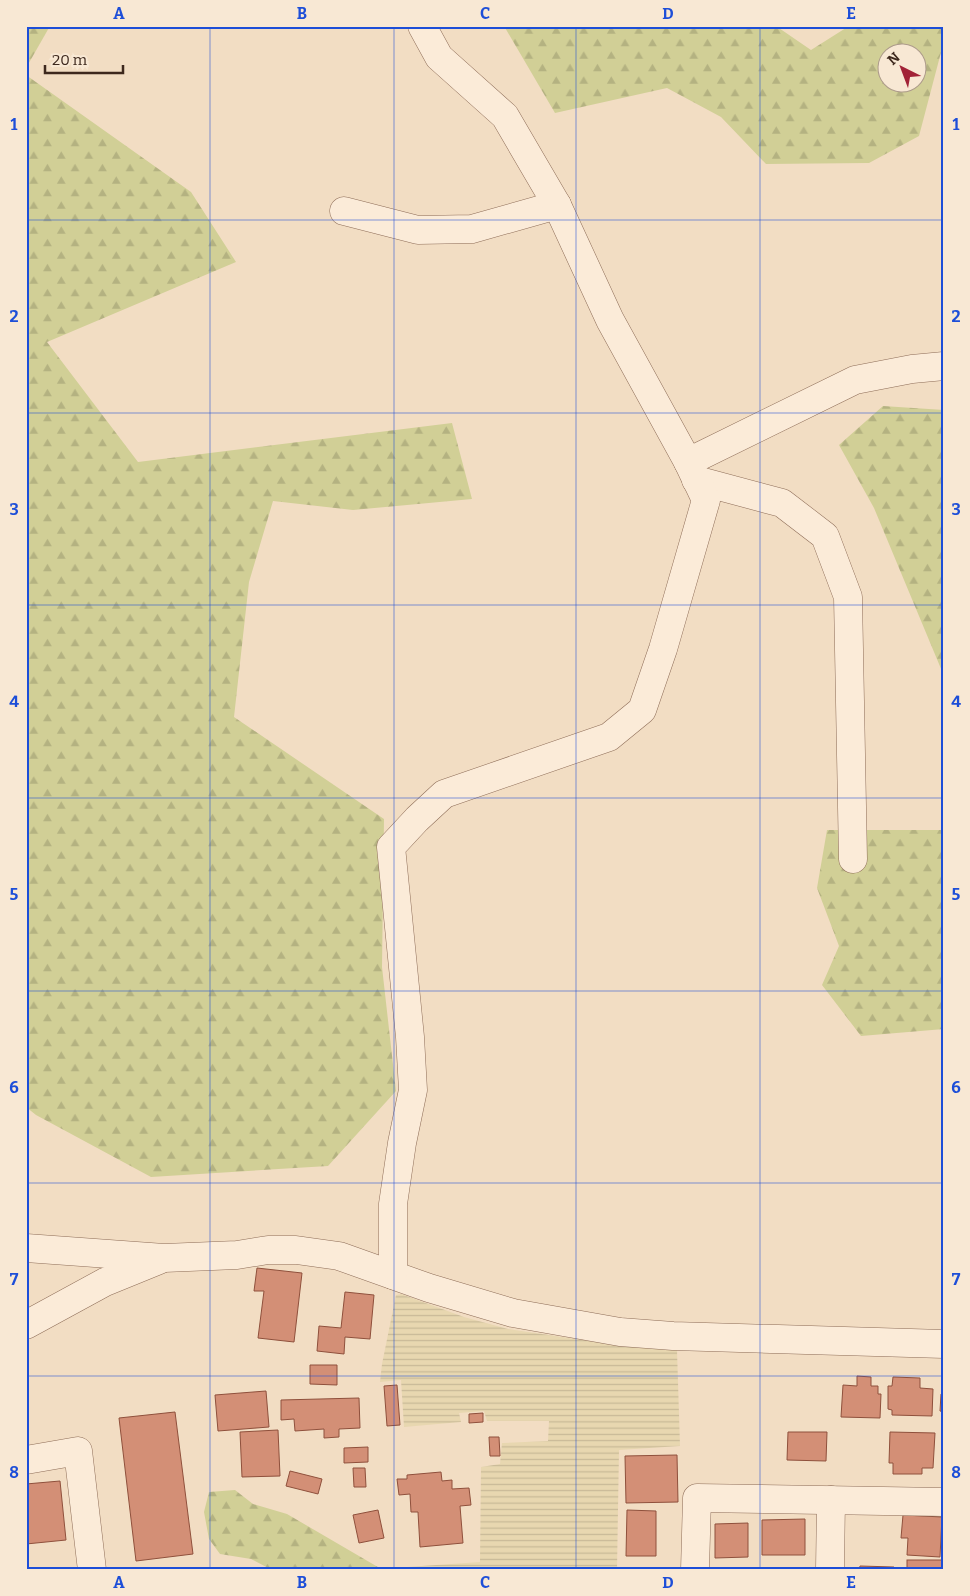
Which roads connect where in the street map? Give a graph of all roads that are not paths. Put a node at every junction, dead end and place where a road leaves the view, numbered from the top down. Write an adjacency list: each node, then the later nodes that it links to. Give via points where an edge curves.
1 (422, 26): 2 (street, via 439,57 505,116)
2 (557, 205): 3 (street, via 472,229 418,230); 5 (street, via 610,320)
3 (344, 211)
4 (944, 366): 5 (street, via 855,380)
5 (692, 471): 6 (street, via 782,503 825,536 848,597); 9 (street, via 706,500 642,710 609,737 444,794 391,846 413,1090 393,1204)
6 (853, 859)
7 (26, 1248): 8 (street)
8 (164, 1258): 9 (street, via 296,1250 339,1256); 10 (street, via 105,1282)
9 (393, 1275): 11 (street, via 512,1313 620,1332)
10 (26, 1326)
11 (944, 1344)
12 (26, 1460): 15 (street, via 78,1451)
13 (831, 1500): 14 (street); 16 (street, via 697,1498); 17 (street)
14 (944, 1502)
15 (92, 1570)
16 (695, 1570)
17 (830, 1570)

